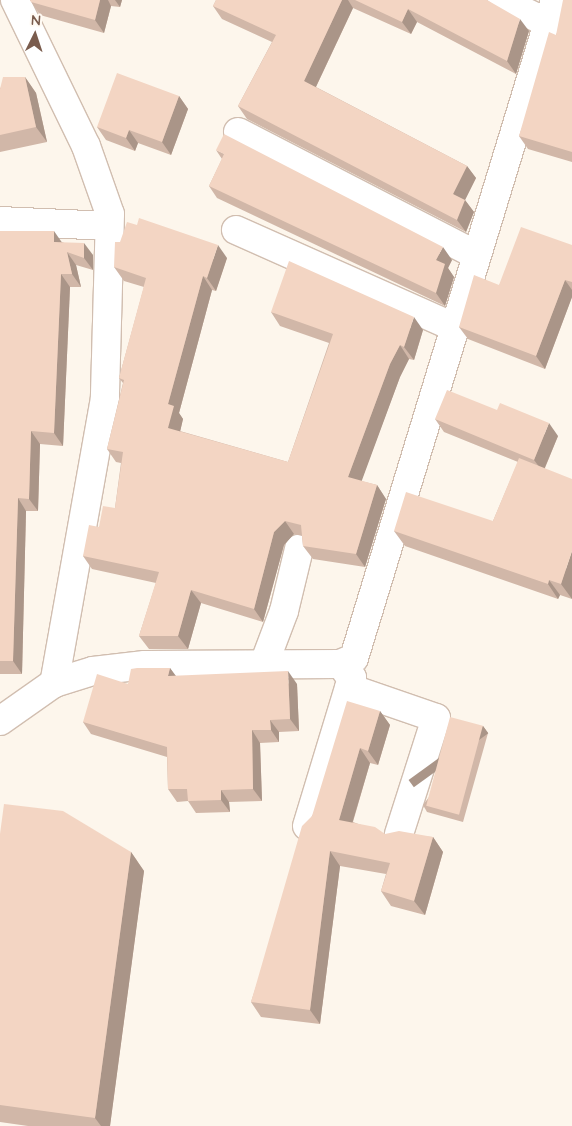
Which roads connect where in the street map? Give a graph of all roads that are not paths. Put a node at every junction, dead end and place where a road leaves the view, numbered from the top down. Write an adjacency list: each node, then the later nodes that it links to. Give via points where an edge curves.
1 (15, 0): 6 (street, via 103,186)
2 (500, 0): 3 (street)
3 (551, 11): 8 (street)
4 (238, 132): 8 (street)
5 (0, 221): 6 (street)
6 (109, 226): 13 (street, via 105,398)
7 (236, 230): 9 (street)
8 (476, 255): 9 (street)
9 (454, 327): 12 (street, via 362,642)
10 (299, 549): 11 (street, via 284,612)
11 (264, 664): 12 (street); 13 (street, via 144,665 94,671)
12 (345, 676): 15 (street); 16 (street, via 436,718)
13 (54, 683): 14 (street)
14 (0, 721)
15 (307, 826)
16 (399, 834)

